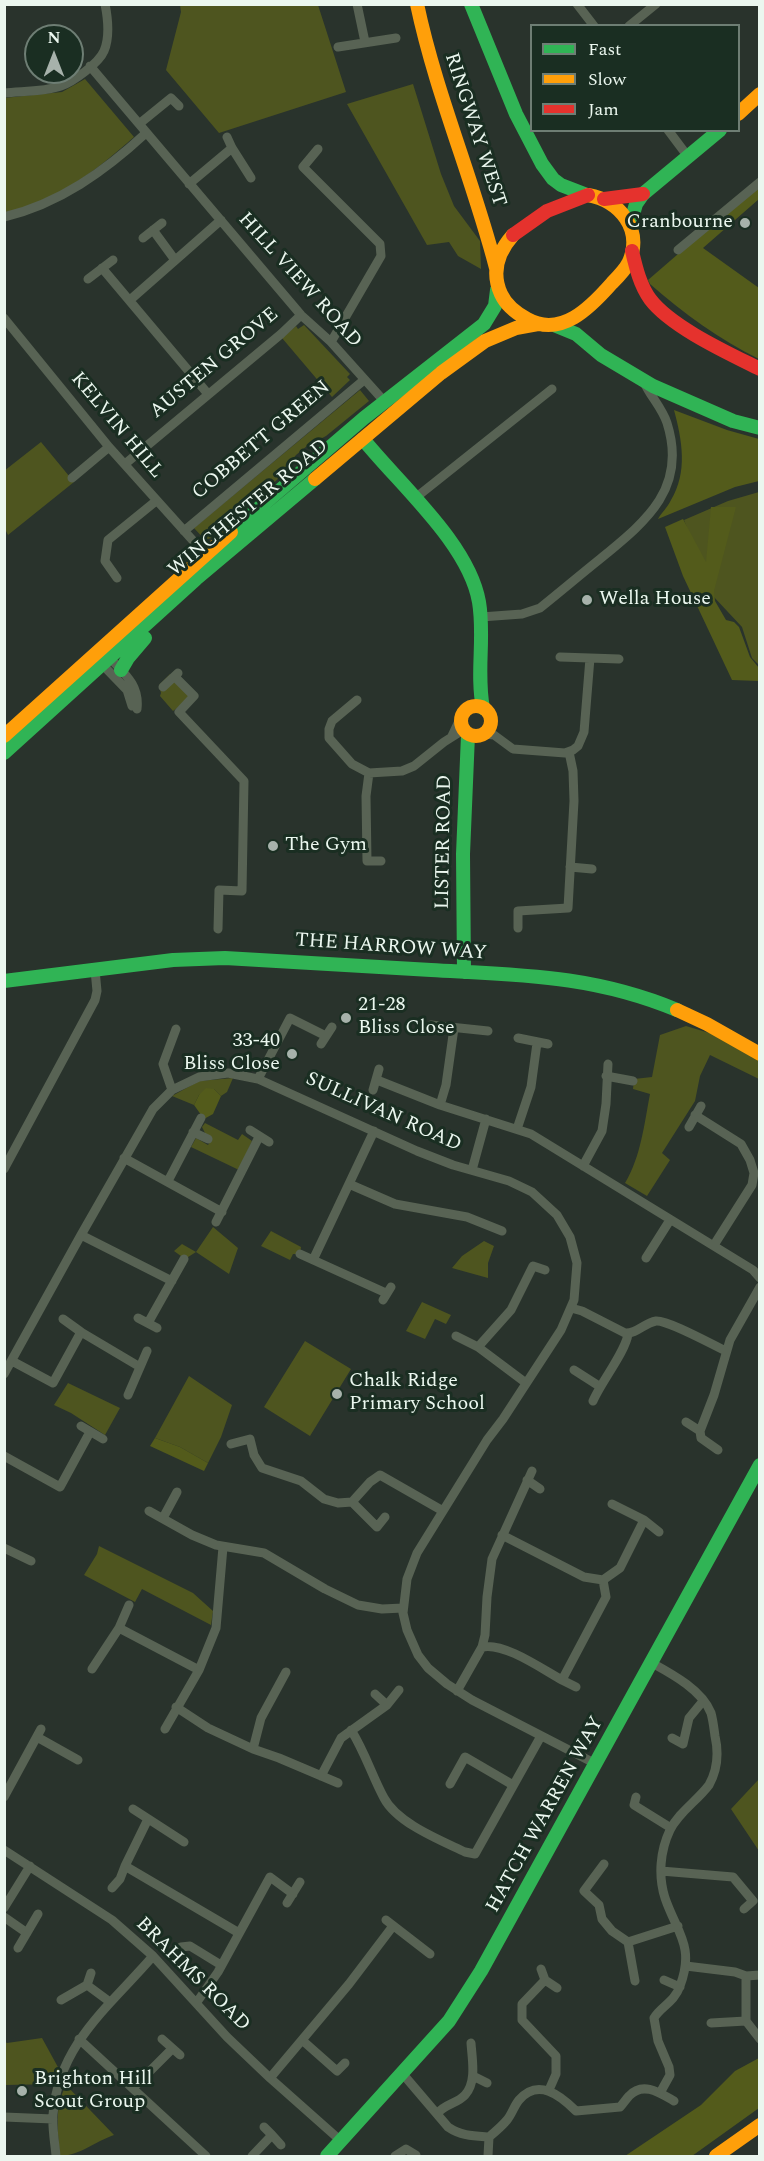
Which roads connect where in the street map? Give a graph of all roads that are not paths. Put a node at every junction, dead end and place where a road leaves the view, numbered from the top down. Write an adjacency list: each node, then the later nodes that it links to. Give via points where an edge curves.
1 (105, 4): 12 (street, via 108,19 104,52)
2 (357, 4): 10 (street)
3 (417, 4): 42 (main road, RINGWAY WEST, via 439,95 474,191)
4 (471, 4): 29 (main road, RINGWAY WEST, via 542,165 561,185)
5 (577, 4): 7 (street)
6 (656, 4): 8 (street)
7 (592, 24)
8 (631, 24)
9 (396, 38): 10 (street)
10 (364, 42): 11 (street)
11 (338, 47)
12 (90, 66): 13 (street, via 61,86); 17 (street, HILL VIEW ROAD)
13 (4, 93)
14 (759, 94): 16 (main road)
15 (179, 106): 17 (street, via 171,98)
16 (740, 112)
17 (139, 124): 20 (street, HILL VIEW ROAD)
18 (670, 132): 24 (street)
19 (718, 132): 24 (main road)
20 (146, 133): 27 (street, HILL VIEW ROAD); 31 (street, via 92,178 22,213)
21 (227, 137): 22 (street)
22 (232, 148): 25 (street); 27 (street)
23 (318, 149): 50 (street, via 303,167 380,244 381,256)
24 (689, 158): 28 (main road)
25 (251, 178)
26 (759, 182): 37 (street)
27 (189, 184): 32 (street, HILL VIEW ROAD)
28 (643, 194): 30 (main road); 34 (main road)
29 (588, 195): 30 (main road); 42 (main road, via 561,203 517,232)
30 (604, 199): 34 (main road, via 613,203)
31 (4, 217)
32 (221, 220): 40 (street); 46 (street, HILL VIEW ROAD)
33 (162, 223): 35 (street)
34 (630, 225): 38 (main road)
35 (153, 230): 36 (street); 40 (street)
36 (143, 237)
37 (678, 250)
38 (632, 251): 49 (main road, via 624,269 587,310); 51 (main road, via 637,272 653,302)
39 (113, 260): 41 (street)
40 (175, 260): 45 (street)
41 (102, 268): 43 (street); 45 (street)
42 (496, 268): 44 (main road)
43 (88, 279)
44 (497, 290): 48 (main road, via 520,315); 56 (main road, WINCHESTER ROAD, via 495,306 484,324)
45 (130, 300): 55 (street)
46 (301, 315): 50 (street, HILL VIEW ROAD); 55 (street, AUSTEN GROVE)
47 (4, 318): 59 (street, KELVIN HILL)
48 (538, 324): 49 (main road); 58 (main road, WINCHESTER ROAD, via 485,341)
49 (554, 325): 53 (main road, via 576,334 601,355)
50 (331, 342): 52 (street, HILL VIEW ROAD)
51 (759, 369)
52 (364, 380): 56 (street, HILL VIEW ROAD); 64 (street, COBBETT GREEN)
53 (643, 380): 57 (main road, via 713,413); 68 (street, via 671,438 673,463 662,498 639,526 536,610)
54 (552, 389): 62 (street)
55 (208, 394): 60 (street, AUSTEN GROVE)
56 (384, 401): 65 (main road, WINCHESTER ROAD)
57 (759, 428)
58 (363, 439): 62 (main road); 67 (main road, WINCHESTER ROAD)
59 (109, 447): 60 (street, KELVIN HILL); 61 (street)
60 (125, 464): 63 (street, KELVIN HILL)
61 (72, 478)
62 (414, 499): 68 (main road, via 461,555 475,586)
63 (156, 501): 64 (street, KELVIN HILL); 66 (street, via 108,540 105,561)
64 (184, 531): 65 (street, KELVIN HILL)
65 (205, 554): 69 (main road, WINCHESTER ROAD)
66 (117, 578)
67 (196, 579): 69 (main road, WINCHESTER ROAD); 73 (main road)
68 (481, 617): 76 (main road)
69 (102, 657): 73 (street); 73 (street, via 127,690 134,708 136,688); 78 (main road, WINCHESTER ROAD); 80 (main road, WINCHESTER ROAD)
70 (560, 657): 71 (street)
71 (590, 658): 72 (street); 79 (street, via 584,732 578,746)
72 (619, 659)
73 (121, 670)
74 (163, 687): 86 (street, via 176,675 194,696 179,712 244,781 242,891 219,890)
75 (357, 700): 81 (street, via 332,721 330,738 352,764)
76 (476, 707): 77 (main road, LISTER ROAD, via 463,712); 77 (main road, via 490,714)
77 (474, 731): 79 (street, via 513,748); 81 (street, via 402,771); 88 (main road, LISTER ROAD, via 467,749)
78 (4, 736)
79 (569, 752): 83 (street, via 574,801)
80 (4, 753)
81 (369, 773): 82 (street, via 367,861)
82 (381, 861)
83 (570, 867): 84 (street); 85 (street, via 568,908 518,911)
84 (592, 869)
85 (518, 928)
86 (218, 929)
87 (95, 970): 88 (main road, THE HARROW WAY, via 173,960 233,958); 89 (main road, THE HARROW WAY); 123 (street, via 95,1000)
88 (464, 972): 98 (main road, THE HARROW WAY, via 570,979 626,990 692,1016)
89 (4, 981)
90 (431, 1025): 92 (street)
91 (332, 1027): 102 (street, via 324,1040 290,1018)
92 (454, 1028): 94 (street); 107 (street)
93 (176, 1029): 105 (street, via 163,1064)
94 (488, 1031)
95 (518, 1038): 96 (street)
96 (537, 1043): 97 (street); 113 (street, via 531,1087)
97 (548, 1044)
98 (759, 1054)
99 (608, 1064): 101 (street)
100 (380, 1069): 103 (street)
101 (606, 1076): 104 (street); 121 (street, via 602,1131)
102 (258, 1079): 105 (street, SULLIVAN ROAD, via 215,1074); 115 (street, SULLIVAN ROAD)
103 (377, 1080): 106 (street); 107 (street)
104 (633, 1081)
105 (172, 1090): 120 (street, SULLIVAN ROAD, via 153,1109)
106 (373, 1090)
107 (440, 1105): 111 (street)
108 (701, 1106): 109 (street)
109 (695, 1115): 112 (street); 122 (street, via 741,1144)
110 (201, 1118): 116 (street)
111 (486, 1119): 113 (street); 124 (street)
112 (689, 1127)
113 (518, 1129): 121 (street)
114 (250, 1130): 117 (street)
115 (374, 1131): 124 (street, SULLIVAN ROAD); 126 (street)
116 (193, 1132): 118 (street); 125 (street)
117 (260, 1137): 119 (street); 127 (street)
118 (208, 1139)
119 (269, 1142)
120 (124, 1158): 125 (street); 131 (street, SULLIVAN ROAD)
121 (583, 1166): 128 (street)
122 (756, 1168): 132 (street, via 752,1185)
123 (4, 1169)
124 (472, 1170): 144 (street, SULLIVAN ROAD, via 532,1192 557,1215 570,1237 577,1263)
125 (168, 1181): 127 (street)
126 (349, 1184): 130 (street, via 395,1204 467,1217); 136 (street)
127 (222, 1212): 129 (street)
128 (670, 1220): 132 (street); 134 (street)
129 (216, 1222)
130 (502, 1231)
131 (81, 1235): 141 (street); 153 (street, SULLIVAN ROAD)
132 (714, 1245): 140 (street, via 757,1272)
133 (300, 1254): 136 (street)
134 (646, 1258)
135 (184, 1259): 141 (street)
136 (313, 1260): 143 (street)
137 (524, 1260): 138 (street)
138 (533, 1266): 139 (street); 150 (street, via 511,1310)
139 (545, 1270)
140 (759, 1278)
141 (172, 1281): 145 (street, via 152,1325)
142 (759, 1287): 152 (street)
143 (386, 1293)
144 (571, 1308): 148 (street); 157 (street, SULLIVAN ROAD)
145 (138, 1318)
146 (63, 1319): 147 (street)
147 (81, 1332): 153 (street, via 57,1385); 154 (street)
148 (628, 1334): 152 (street, via 649,1323 667,1322); 158 (street)
149 (456, 1336): 150 (street)
150 (478, 1347): 157 (street)
151 (147, 1351): 154 (street)
152 (726, 1351): 163 (street)
153 (12, 1361): 156 (street, SULLIVAN ROAD)
154 (140, 1367): 159 (street)
155 (574, 1370): 158 (street)
156 (4, 1374)
157 (526, 1383): 179 (street, SULLIVAN ROAD)
158 (599, 1386): 160 (street)
159 (128, 1395)
160 (593, 1401)
161 (686, 1422): 163 (street)
162 (81, 1426): 164 (street)
163 (700, 1431): 167 (street, via 701,1438)
164 (90, 1432): 165 (street); 168 (street, via 60,1486)
165 (103, 1439)
166 (231, 1444): 170 (street, via 250,1439)
167 (718, 1450)
168 (4, 1456)
169 (759, 1465): 195 (main road, HATCH WARREN WAY)
170 (262, 1468): 172 (street); 176 (street, via 301,1481 324,1499)
171 (532, 1471): 173 (street)
172 (256, 1478)
173 (527, 1480): 174 (street); 185 (street)
174 (540, 1489)
175 (177, 1492): 181 (street)
176 (352, 1502): 179 (street, via 380,1475); 183 (street)
177 (612, 1503): 182 (street)
178 (149, 1511): 181 (street)
179 (443, 1511): 192 (street, SULLIVAN ROAD, via 414,1560)
180 (385, 1517): 183 (street)
181 (163, 1518): 187 (street, via 192,1535)
182 (644, 1520): 184 (street); 190 (street, via 620,1568)
183 (376, 1527): 186 (street)
184 (659, 1533)
185 (502, 1535): 190 (street, via 584,1577); 194 (street, via 489,1575)
186 (369, 1537)
187 (223, 1546): 192 (street, via 264,1553 358,1605); 197 (street, via 216,1628)
188 (4, 1548): 189 (street)
189 (30, 1562)
190 (603, 1580): 199 (street, via 606,1597)
191 (129, 1605): 193 (street)
192 (403, 1608): 202 (street, SULLIVAN ROAD, via 418,1655)
193 (118, 1628): 196 (street); 197 (street)
194 (482, 1647): 199 (street, via 502,1648); 202 (street)
195 (652, 1663): 204 (street, via 685,1682); 213 (main road, HATCH WARREN WAY)
196 (92, 1669)
197 (199, 1670): 206 (street)
198 (286, 1672): 211 (street, via 261,1718)
199 (562, 1680): 200 (street)
200 (576, 1687)
201 (399, 1690): 205 (street)
202 (457, 1691): 209 (street, SULLIVAN ROAD)
203 (375, 1694): 205 (street)
204 (703, 1701): 210 (street, via 689,1718 683,1744); 222 (street, via 710,1712 717,1744 716,1767 702,1795)
205 (387, 1705): 208 (street)
206 (176, 1707): 207 (street); 211 (street, via 208,1728)
207 (165, 1729)
208 (351, 1730): 214 (street, via 341,1738); 225 (street, via 384,1800 400,1817)
209 (541, 1736): 213 (street, SULLIVAN ROAD); 217 (street)
210 (672, 1738)
211 (253, 1749): 214 (street)
212 (78, 1761): 218 (street, via 39,1733)
213 (596, 1764): 273 (main road, HATCH WARREN WAY, via 481,1971 449,2021)
214 (321, 1776): 215 (street)
215 (338, 1783)
216 (450, 1784): 217 (street, via 465,1757)
217 (513, 1785): 225 (street)
218 (4, 1797)
219 (133, 1809): 221 (street)
220 (627, 1813): 222 (street, via 635,1801)
221 (148, 1819): 223 (street); 229 (street)
222 (671, 1828): 230 (street, via 660,1860)
223 (184, 1842)
224 (4, 1850): 228 (street, BRAHMS ROAD)
225 (475, 1854): 227 (street)
226 (604, 1864): 233 (street)
227 (471, 1865)
228 (30, 1866): 238 (street); 249 (street, BRAHMS ROAD, via 112,1920)
229 (125, 1866): 232 (street); 244 (street)
230 (661, 1871): 236 (street, via 733,1877); 242 (street, via 665,1900)
231 (300, 1882): 234 (street)
232 (112, 1888)
233 (584, 1891): 235 (street); 246 (street, via 599,1905 602,1919)
234 (293, 1894): 237 (street); 244 (street, via 270,1876)
235 (577, 1901)
236 (756, 1902): 239 (street)
237 (287, 1903)
238 (4, 1908)
239 (744, 1909)
240 (38, 1914): 243 (street)
241 (4, 1917): 243 (street)
242 (678, 1926): 246 (street); 251 (street)
243 (27, 1933): 247 (street)
244 (239, 1933): 250 (street)
245 (197, 1937): 250 (street, via 186,1947)
246 (628, 1942): 258 (street)
247 (18, 1948)
248 (430, 1954): 270 (street, via 389,1923 349,1984)
249 (153, 1956): 263 (street); 264 (street, BRAHMS ROAD)
250 (221, 1965): 264 (street)
251 (686, 1966): 255 (street); 260 (street)
252 (541, 1969): 256 (street)
253 (91, 1973): 259 (street)
254 (759, 1975): 255 (street)
255 (746, 1976): 265 (street)
256 (545, 1980): 261 (street); 278 (street, via 522,2004 522,2020 556,2056 556,2074)
257 (664, 1980): 260 (street)
258 (635, 1981)
259 (87, 1985): 262 (street); 263 (street)
260 (680, 1987): 279 (street, via 654,2018 670,2075)
261 (557, 1989)
262 (62, 2000)
263 (110, 2002): 267 (street)
264 (197, 2002): 275 (street, BRAHMS ROAD)
265 (746, 2021): 266 (street); 269 (street)
266 (711, 2023)
267 (79, 2039): 277 (street); 283 (street, via 57,2090)
268 (162, 2039): 277 (street, via 176,2052)
269 (759, 2039)
270 (302, 2040): 272 (street, via 337,2072); 275 (street)
271 (471, 2043): 274 (street)
272 (345, 2063)
273 (402, 2073): 281 (street); 288 (main road, HATCH WARREN WAY)
274 (473, 2076): 276 (street); 281 (street, via 465,2096)
275 (270, 2078): 288 (street, BRAHMS ROAD)
276 (487, 2083)
277 (133, 2088): 295 (street)
278 (549, 2090): 279 (street, via 576,2111 620,2108 640,2089 652,2088); 287 (street, via 526,2093)
279 (660, 2093): 280 (street)
280 (674, 2101)
281 (437, 2114): 287 (street, via 456,2132)
282 (4, 2117): 283 (street)
283 (53, 2119): 294 (street)
284 (759, 2125): 299 (main road)
285 (264, 2127): 286 (street)
286 (272, 2135): 290 (street); 296 (street)
287 (489, 2137): 298 (street)
288 (341, 2141): 297 (main road, HATCH WARREN WAY)
289 (398, 2141): 291 (street)
290 (281, 2145)
291 (406, 2149): 292 (street); 293 (street)
292 (416, 2154)
293 (395, 2156)
294 (56, 2157)
295 (206, 2157)
296 (252, 2157)
297 (327, 2157)
298 (488, 2157)
299 (716, 2157)

